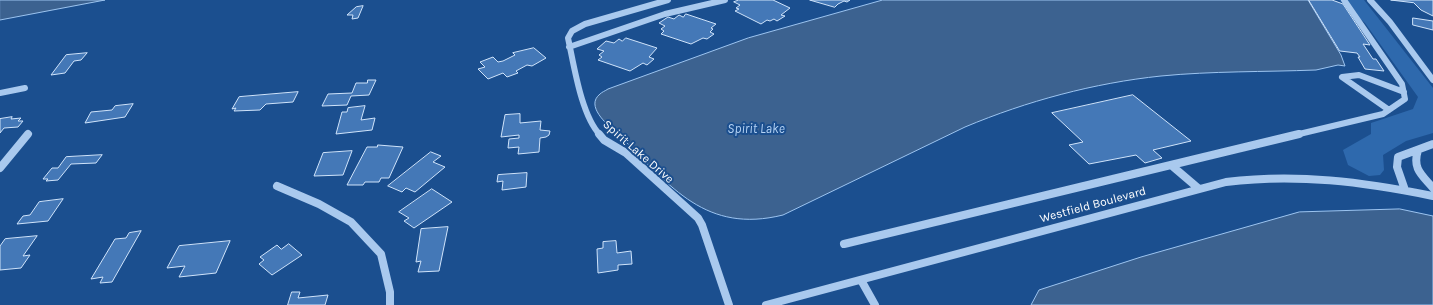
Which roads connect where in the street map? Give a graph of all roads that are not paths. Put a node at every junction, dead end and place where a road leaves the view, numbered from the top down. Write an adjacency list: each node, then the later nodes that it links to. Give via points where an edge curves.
1 (668, 0): 5 (street, via 579,26 569,35)
2 (725, 0): 5 (street, via 665,14)
3 (1344, 0): 8 (street, via 1393,69)
4 (1370, 0): 6 (street, via 1390,22)
5 (569, 47): 24 (street, Spirit Lake Drive, via 578,86 594,129 604,140 626,153 698,218)
6 (1433, 80)
7 (25, 88): 9 (street)
8 (1404, 92): 10 (street, via 1405,99); 10 (street, via 1359,75 1342,77)
9 (0, 93)
10 (1389, 110): 14 (street, via 1383,114)
11 (28, 134): 15 (street)
12 (1433, 144): 13 (street)
13 (1418, 150): 18 (street, via 1415,160 1418,170); 19 (street, via 1407,151 1398,157 1397,167)
14 (1171, 165): 17 (street); 21 (street)
15 (0, 168)
16 (277, 186): 23 (street, via 319,204 351,222 381,254 390,292)
17 (1198, 188): 19 (street, Westfield Boulevard, via 1238,181 1292,178 1348,181); 22 (street, Westfield Boulevard)
18 (1433, 188)
19 (1405, 190): 20 (street, Westfield Boulevard)
20 (1433, 196)
21 (844, 244)
22 (861, 280): 25 (street, Westfield Boulevard); 26 (street)
23 (390, 305)
24 (729, 305)
25 (766, 305)
26 (875, 305)

